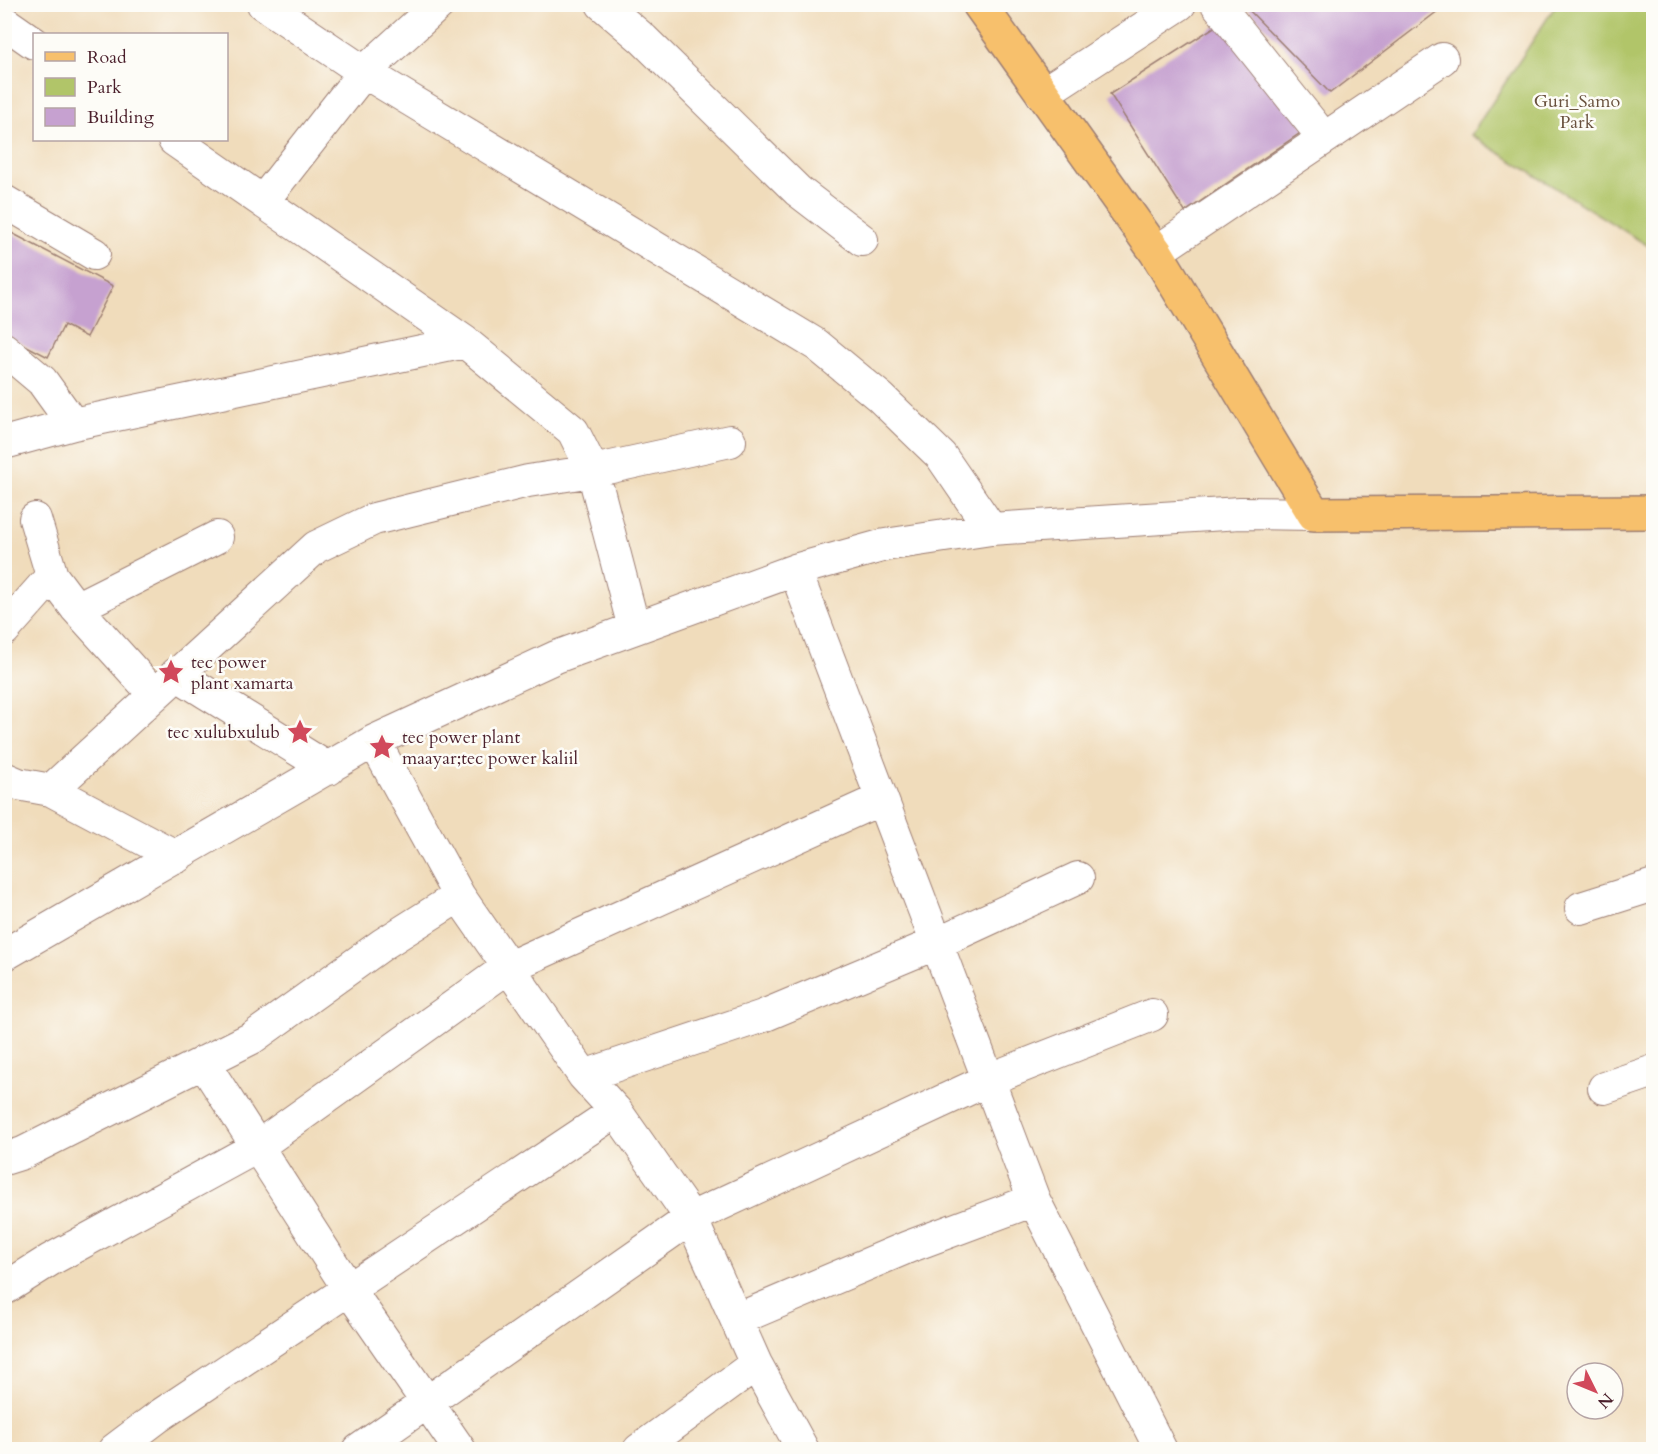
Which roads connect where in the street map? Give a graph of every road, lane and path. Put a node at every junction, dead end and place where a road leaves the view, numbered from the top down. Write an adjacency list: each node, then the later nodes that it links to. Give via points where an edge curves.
1 (263, 4): 8 (street)
2 (438, 4): 8 (street)
3 (602, 4): 14 (street, via 651,46 798,190)
4 (979, 4): 9 (main road)
5 (1180, 4): 9 (street)
6 (1218, 4): 10 (street)
7 (1442, 59): 10 (street)
8 (364, 72): 13 (street); 26 (street, via 817,345 880,397 941,456)
9 (1042, 94): 15 (main road)
10 (1323, 137): 15 (street)
11 (175, 141): 13 (street)
12 (4, 201): 16 (street)
13 (263, 201): 17 (street)
14 (862, 240)
15 (1156, 252): 24 (main road)
16 (94, 254)
17 (465, 342): 19 (street); 22 (street, via 573,431)
18 (4, 349): 19 (street, via 42,381)
19 (73, 424): 21 (street)
20 (730, 441): 22 (street)
21 (4, 442)
22 (593, 471): 31 (street); 33 (street, via 528,481 374,519 316,547)
23 (1653, 512): 24 (main road)
24 (1314, 514): 26 (street, via 1240,513)
25 (35, 519): 29 (street)
26 (991, 529): 28 (street, via 885,545)
27 (218, 537): 30 (street)
28 (795, 570): 31 (street); 38 (street)
29 (52, 576): 30 (street); 32 (street)
30 (76, 608): 33 (street)
31 (634, 628): 34 (street, via 556,657)
32 (4, 630)
33 (165, 684): 35 (street); 37 (street)
34 (375, 741): 35 (street); 42 (street)
35 (329, 769): 39 (street)
36 (9, 784): 37 (street)
37 (51, 790): 39 (street)
38 (881, 799): 44 (street); 46 (street)
39 (177, 857): 45 (street)
40 (1078, 878): 44 (street)
41 (1653, 885): 43 (street)
42 (459, 896): 46 (street); 48 (street, via 383,944 252,1038)
43 (1581, 908)
44 (937, 943): 50 (street, via 763,1016); 51 (street)
45 (4, 955)
46 (507, 968): 50 (street); 54 (street)
47 (1152, 1016): 51 (street)
48 (203, 1062): 54 (street); 55 (street)
49 (1653, 1071): 52 (street)
50 (584, 1076): 53 (street)
51 (990, 1079): 56 (street); 57 (street)
52 (1604, 1088)
53 (616, 1111): 57 (street); 58 (street)
54 (257, 1146): 58 (street); 59 (street)
55 (4, 1159)
56 (1034, 1200): 60 (street); 68 (street)
57 (691, 1218): 60 (street); 62 (street)
58 (348, 1288): 62 (street); 63 (street)
59 (4, 1289)
60 (738, 1319): 61 (street)
61 (756, 1364): 66 (street); 67 (street)
62 (426, 1404): 64 (street); 65 (street)
63 (114, 1449)
64 (359, 1449)
65 (460, 1449)
66 (639, 1449)
67 (803, 1449)
68 (1161, 1449)

